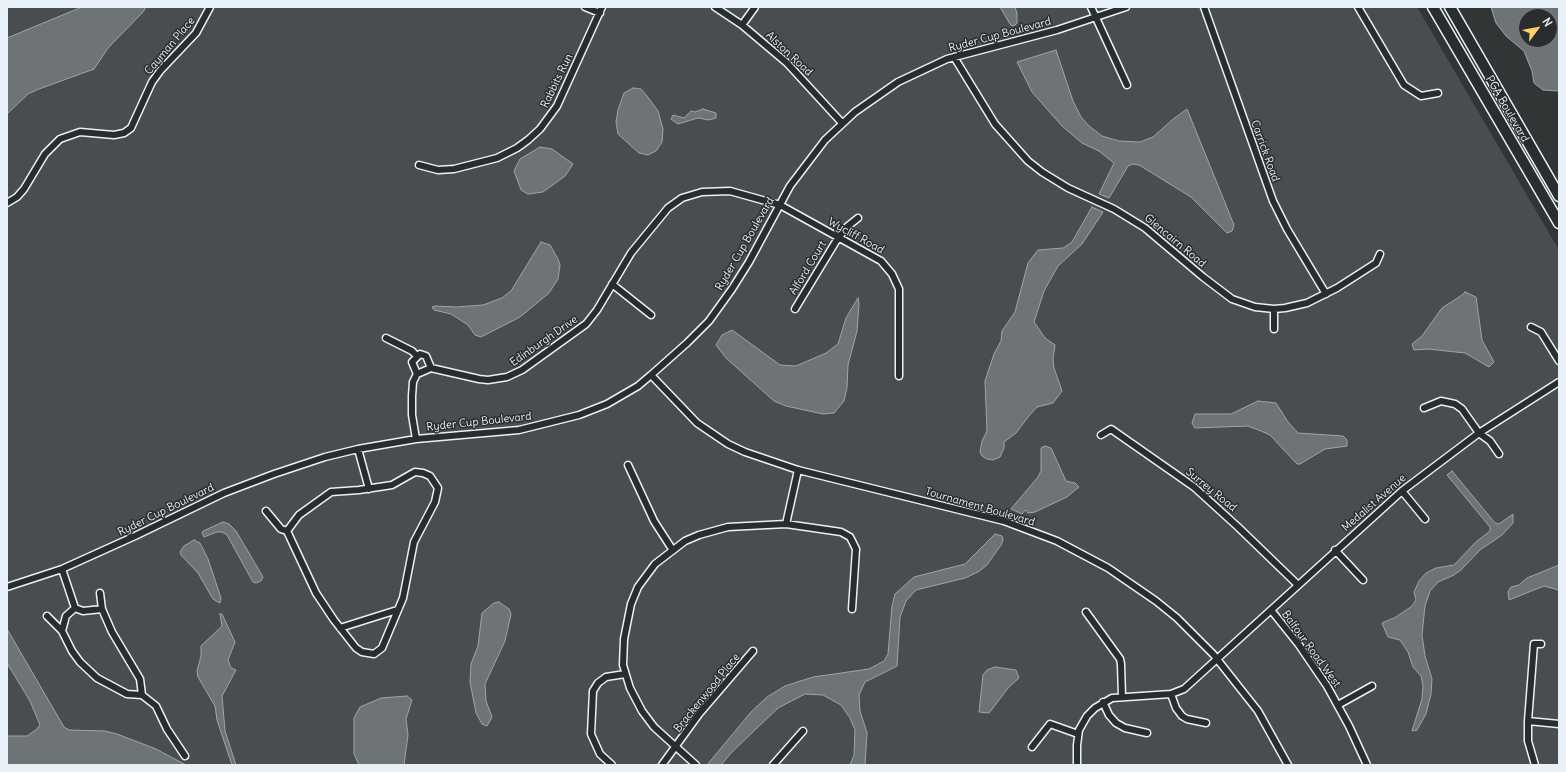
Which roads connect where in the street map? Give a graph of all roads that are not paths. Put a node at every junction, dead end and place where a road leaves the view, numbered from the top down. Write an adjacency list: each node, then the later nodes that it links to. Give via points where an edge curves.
1 (210, 7): 20 (street, Cayman Place, via 196,33 152,82 131,128 114,135 80,132 60,139 45,154 24,189)
2 (586, 7): 11 (street)
3 (716, 7): 13 (street, Alston Road)
4 (755, 7): 13 (street)
5 (1091, 7): 12 (street)
6 (1126, 7): 12 (street, Ryder Cup Boulevard)
7 (1204, 7): 27 (street, Carrick Road, via 1273,201)
8 (1358, 7): 16 (street, via 1404,85 1421,96)
9 (1434, 7): 23 (main road, PGA Boulevard)
10 (1450, 7): 19 (main road, PGA Boulevard)
11 (601, 10): 18 (street, Rabbits Run, via 557,106 528,140 497,158 454,168 438,170)
12 (1096, 18): 14 (street, Ryder Cup Boulevard); 15 (street)
13 (742, 25): 17 (street, Alston Road, via 787,63)
14 (954, 57): 17 (street, Ryder Cup Boulevard, via 898,82); 29 (street, Glencairn Road, via 995,124 1042,172 1145,228 1203,278 1232,299)
15 (1127, 85)
16 (1438, 93)
17 (842, 123): 21 (street, Ryder Cup Boulevard, via 825,140 790,186)
18 (419, 165)
19 (1559, 196)
20 (7, 203)
21 (780, 204): 24 (street, Wycliff Road); 26 (street, Edinburgh Drive, via 730,191 702,192 682,198 668,208 631,253); 38 (street, Ryder Cup Boulevard, via 749,262 720,307 687,343)
22 (858, 218): 24 (street, Alford Court)
23 (1559, 223)
24 (838, 238): 28 (street, Alford Court); 39 (street, Wycliff Road, via 881,261 896,281 899,289)
25 (1380, 254): 27 (street, Glencairn Road, via 1376,263)
26 (612, 284): 30 (street); 36 (street, Edinburgh Drive, via 586,324 512,375 502,379 479,379)
27 (1326, 294): 29 (street, Glencairn Road, via 1307,303)
28 (795, 309)
29 (1274, 309): 32 (street)
30 (651, 315)
31 (1531, 327): 35 (street, via 1541,332)
32 (1274, 329)
33 (386, 338): 34 (street)
34 (417, 356): 36 (street, via 426,356); 37 (street, via 412,362)
35 (1559, 361)
36 (431, 368): 37 (street)
37 (417, 374): 44 (street, via 412,382)
38 (651, 376): 44 (street, Ryder Cup Boulevard, via 608,404 553,422 520,430); 48 (street, Tournament Boulevard, via 683,410 712,434 745,452)
39 (899, 376)
40 (1559, 382): 42 (street, Medalist Avenue)
41 (1424, 408): 42 (street, via 1441,401 1455,404 1462,409)
42 (1479, 433): 46 (street, via 1490,441); 50 (street, Medalist Avenue)
43 (1101, 435): 59 (street, Surrey Road, via 1111,429 1194,487)
44 (416, 439): 45 (street, Ryder Cup Boulevard)
45 (358, 449): 49 (street); 57 (street, Ryder Cup Boulevard, via 274,474 224,493)
46 (1499, 454)
47 (628, 464): 55 (street, via 654,521)
48 (798, 470): 53 (street); 73 (street, Tournament Boulevard, via 1004,521 1057,541 1135,585 1177,618)
49 (368, 489): 54 (street, via 339,491 323,496 299,515); 65 (street, via 392,485 415,472 430,476 438,488 435,502 414,542 406,586)
50 (1402, 491): 52 (street); 56 (street, Medalist Avenue)
51 (266, 511): 54 (street, via 281,529)
52 (1425, 519)
53 (786, 524): 55 (street, via 748,525 713,530); 64 (street, via 841,532 853,540 857,554)
54 (287, 530): 69 (street, via 316,593)
55 (672, 549): 74 (street, via 655,564 638,587 624,639)
56 (1335, 550): 58 (street); 59 (street, Medalist Avenue)
57 (62, 569): 60 (street, Ryder Cup Boulevard); 62 (street)
58 (1363, 580)
59 (1298, 585): 66 (street, Medalist Avenue)
60 (7, 586)
61 (100, 593): 63 (street)
62 (75, 608): 63 (street); 70 (street, via 66,616)
63 (102, 609): 77 (street, via 112,632 140,679)
64 (852, 609)
65 (397, 610): 69 (street); 69 (street, via 382,648 374,654 356,648)
66 (1271, 610): 73 (street, Medalist Avenue); 80 (street, Balfour Road West, via 1303,651)
67 (1086, 612): 78 (street, via 1120,659)
68 (47, 616): 70 (street)
69 (340, 628)
70 (62, 631): 77 (street, via 72,651 92,673 127,694)
71 (1541, 644): 81 (street, via 1534,644)
72 (753, 651): 87 (street, Brackenwood Place)
73 (1218, 659): 76 (street, Medalist Avenue, via 1184,689); 95 (street, Tournament Boulevard, via 1258,711)
74 (625, 674): 87 (street, via 642,711 654,727); 90 (street, via 606,677 598,683 594,691 591,734 600,754)
75 (1372, 686): 80 (street)
76 (1171, 694): 78 (street); 82 (street, via 1182,716)
77 (142, 695): 89 (street, via 156,706 167,729)
78 (1122, 696): 79 (street)
79 (1103, 702): 85 (street, via 1116,723); 86 (street, via 1087,716)
80 (1338, 705): 96 (street, Balfour Road West)
81 (1528, 721): 83 (street); 97 (street, via 1528,741)
82 (1206, 723)
83 (1559, 724)
84 (802, 731): 93 (street)
85 (1147, 733)
86 (1078, 734): 88 (street, via 1050,724); 94 (street)
87 (676, 747): 91 (street, Brackenwood Place); 92 (street)
88 (1032, 747)
89 (185, 756)
90 (612, 765)
91 (662, 765)
92 (696, 765)
93 (773, 765)
94 (1077, 765)
95 (1288, 765)
96 (1367, 765)
97 (1535, 765)

